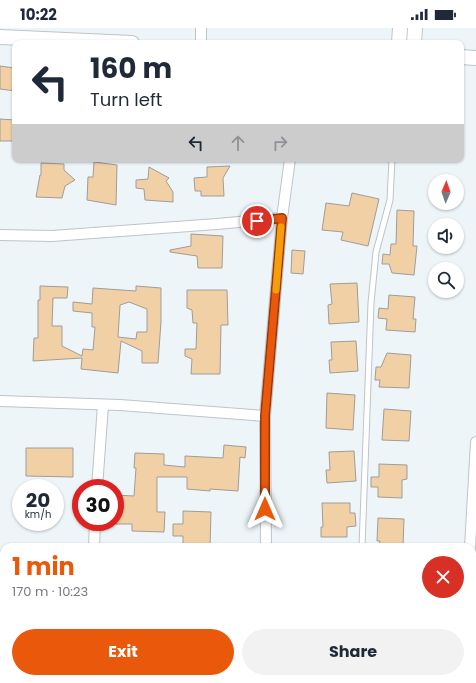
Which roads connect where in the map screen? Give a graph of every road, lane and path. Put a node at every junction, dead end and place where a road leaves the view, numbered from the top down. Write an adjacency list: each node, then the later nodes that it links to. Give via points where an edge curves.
1 (201, 28): 7 (street)
2 (400, 28): 8 (street)
3 (415, 28): 9 (street)
4 (0, 36): 5 (street)
5 (40, 36): 6 (street)
6 (93, 40)
7 (201, 40)
8 (399, 40)
9 (414, 40)
10 (464, 57): 11 (street)
11 (476, 58)
12 (290, 162): 14 (street)
13 (392, 162): 25 (lane, via 390,200 376,252 371,303)
14 (282, 218): 15 (street, via 52,236); 18 (street)
15 (0, 235)
16 (0, 401): 17 (street)
17 (103, 405): 18 (street); 21 (street)
18 (265, 416): 24 (street)
19 (476, 442): 20 (street)
20 (475, 476): 26 (street)
21 (99, 479)
22 (95, 531): 23 (street)
23 (94, 543)
24 (266, 543)
25 (362, 543)
26 (470, 543)

